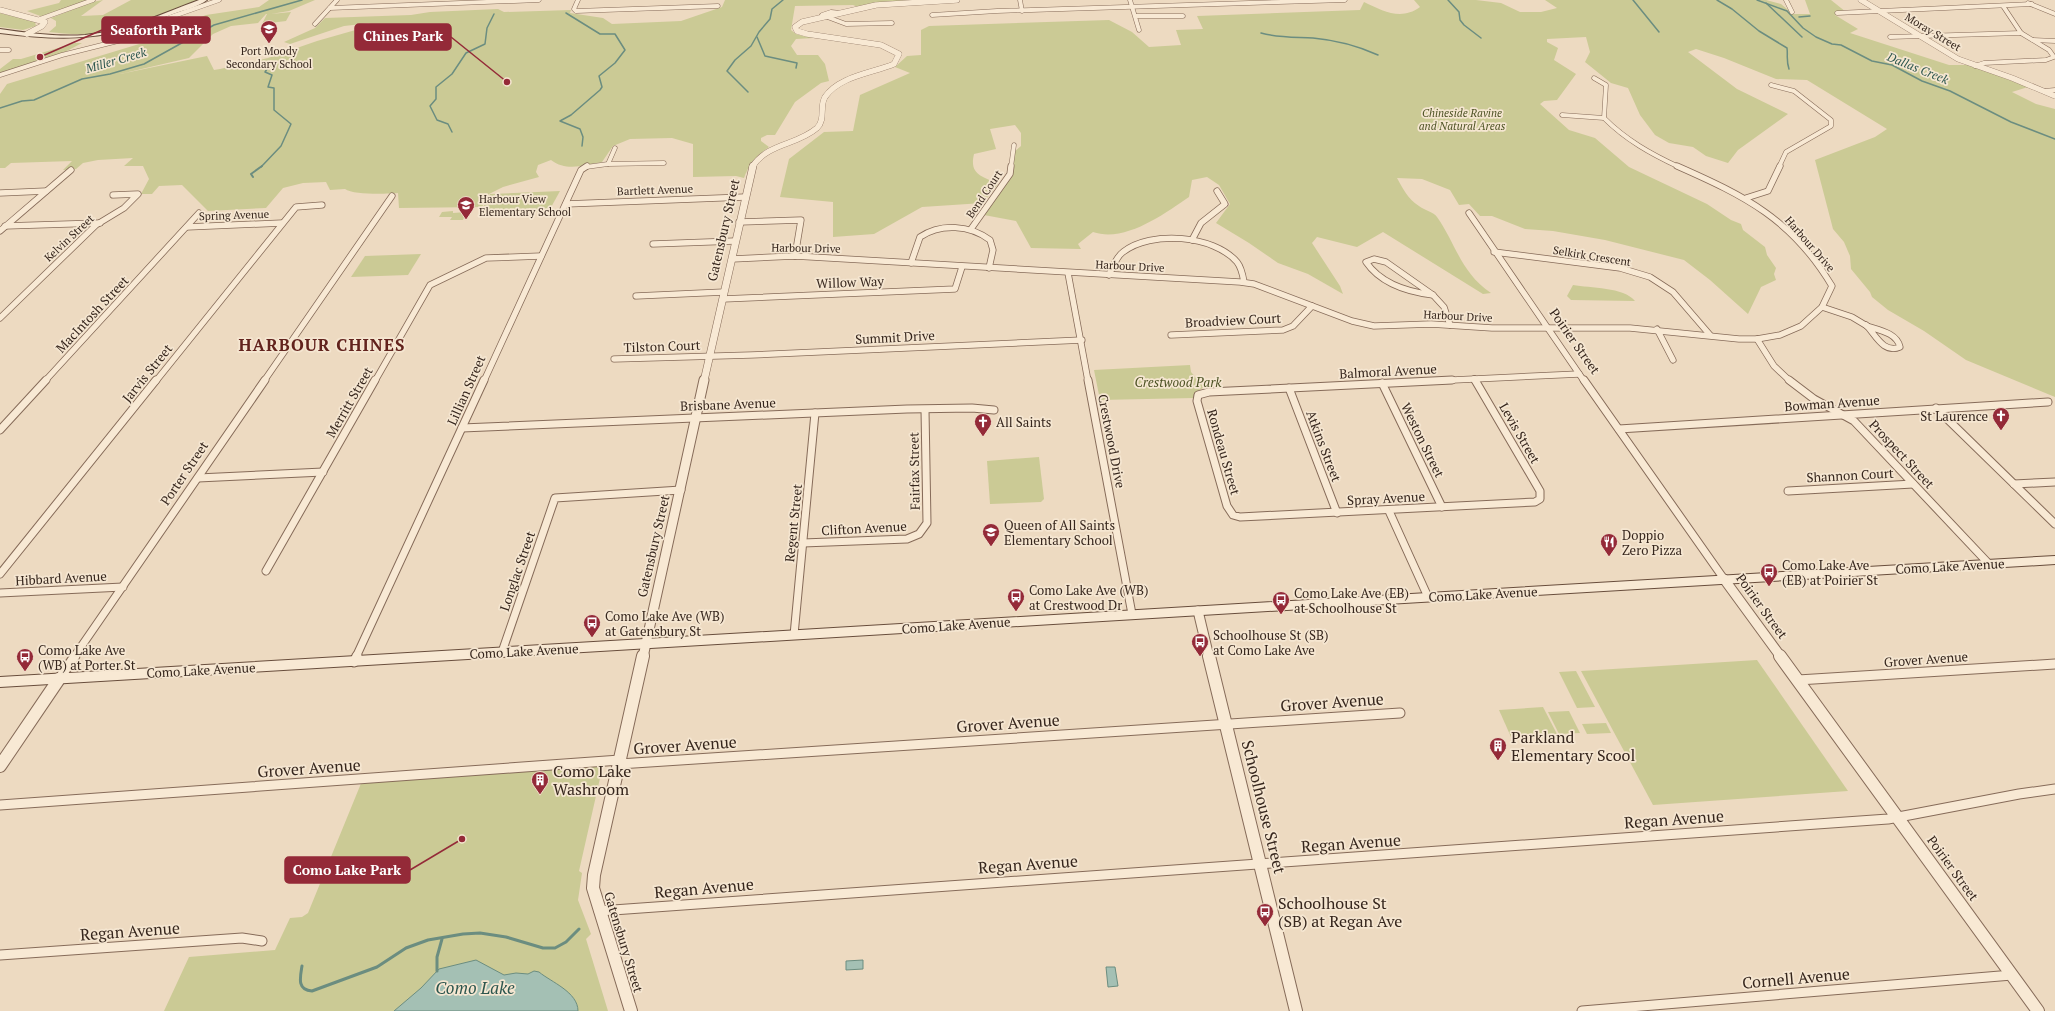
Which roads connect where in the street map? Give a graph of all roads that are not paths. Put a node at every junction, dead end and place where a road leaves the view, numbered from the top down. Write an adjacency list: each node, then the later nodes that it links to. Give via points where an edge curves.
1 (94, 0): 34 (street)
2 (204, 0): 40 (main road, via 124,31 93,38 62,39)
3 (219, 0): 48 (street, via 165,19 130,38 62,55)
4 (337, 0): 23 (street)
5 (539, 0): 15 (street)
6 (578, 0): 20 (street, via 574,9 576,11)
7 (947, 0): 16 (street)
8 (957, 0): 16 (street)
9 (1020, 0): 25 (street)
10 (1130, 0): 22 (street)
11 (1345, 0): 17 (street)
12 (1786, 0): 27 (street)
13 (1861, 0): 26 (street, Moray Street)
14 (2023, 0): 18 (street)
15 (459, 2): 23 (street)
16 (928, 2): 19 (street)
17 (1239, 2): 22 (street)
18 (2032, 4): 21 (street); 29 (street)
19 (880, 5): 33 (street); 33 (street)
20 (718, 6)
21 (2003, 6): 26 (street); 39 (street)
22 (1132, 7): 25 (street); 31 (street)
23 (330, 8): 36 (street)
24 (0, 10): 34 (street)
25 (1022, 11): 30 (street)
26 (1878, 11): 28 (street); 42 (street, Moray Street)
27 (1792, 12)
28 (1837, 13)
29 (2055, 14)
30 (932, 15)
31 (1136, 16): 32 (street); 37 (street)
32 (1184, 16)
33 (826, 17): 35 (street, via 852,24); 66 (street, Gatensbury Street, via 802,22 795,29 816,36 889,49 895,54 894,61 884,68 838,87 825,98 822,123 810,132 772,148 758,158 752,167)
34 (40, 20): 40 (street, via 45,22 44,25)
35 (892, 23)
36 (315, 24)
37 (1140, 30)
38 (1, 31): 40 (main road)
39 (2021, 33): 42 (street); 43 (street)
40 (27, 34)
41 (1890, 37): 42 (street)
42 (1920, 37): 47 (street, Moray Street, via 1955,58)
43 (2033, 40): 44 (street); 47 (street, via 2054,56 2050,60 1984,63)
44 (2055, 41)
45 (0, 50): 46 (street)
46 (9, 50)
47 (1975, 66): 52 (street, Moray Street)
48 (0, 75)
49 (1594, 78): 55 (street, via 1606,86)
50 (1771, 85): 67 (street, via 1794,91 1831,120 1831,126 1786,152 1768,191)
51 (2055, 90): 52 (street)
52 (2044, 91): 53 (street, Moray Street)
53 (2055, 96)
54 (1562, 115): 55 (street)
55 (1604, 118): 67 (street, Harbour Drive, via 1626,139)
56 (1014, 145): 77 (street, Bend Court, via 1010,174)
57 (615, 148): 59 (street)
58 (664, 162): 59 (street)
59 (608, 164): 68 (street, Lillian Street, via 587,166 581,170)
60 (70, 170): 61 (street)
61 (46, 191): 63 (street); 75 (street)
62 (1217, 191): 79 (street, via 1226,204 1201,223)
63 (0, 193)
64 (113, 195): 73 (street, Kelvin Street, via 138,194 127,206)
65 (392, 196): 125 (street, Porter Street)
66 (745, 197): 68 (street, Bartlett Avenue); 72 (street, Gatensbury Street)
67 (1746, 198): 96 (street, Harbour Drive, via 1788,232 1825,273 1832,286)
68 (566, 204): 83 (street, Lillian Street)
69 (322, 206): 74 (street, Jarvis Street, via 296,207)
70 (199, 213): 76 (street, MacIntosh Street)
71 (1469, 213): 82 (street, Poirier Street)
72 (739, 222): 80 (street, Gatensbury Street); 84 (street, via 801,220)
73 (100, 223): 75 (street); 97 (street, Kelvin Street)
74 (282, 223): 76 (street, Spring Avenue); 142 (street, Jarvis Street)
75 (5, 226): 78 (street)
76 (187, 227): 123 (street, MacIntosh Street)
77 (971, 229): 86 (street, via 945,228 926,233 918,241); 88 (street, via 987,237 992,243)
78 (0, 231)
79 (1192, 240): 90 (street, via 1161,239 1132,246 1119,256); 91 (street, via 1213,247 1232,258 1239,266)
80 (735, 241): 81 (street); 85 (street, Gatensbury Street)
81 (653, 244)
82 (1494, 252): 100 (street, Poirier Street); 103 (street, Selkirk Crescent, via 1620,268 1650,277 1673,292)
83 (541, 256): 121 (street, Lillian Street); 124 (street, Merritt Street, via 486,258 430,285)
84 (795, 256): 85 (street, Harbour Drive); 86 (street, Harbour Drive)
85 (732, 258): 94 (street, Gatensbury Street)
86 (911, 263): 87 (street, Harbour Drive)
87 (962, 267): 88 (street, Harbour Drive); 94 (street, Willow Way, via 955,289)
88 (989, 268): 89 (street, Harbour Drive)
89 (1068, 273): 90 (street, Harbour Drive); 105 (street, Crestwood Drive)
90 (1109, 275): 91 (street, Harbour Drive)
91 (1244, 282): 95 (street, Harbour Drive)
92 (1433, 295): 92 (street, via 1386,262 1374,259 1366,262 1370,268 1399,288); 98 (street, via 1444,307)
93 (636, 296): 94 (street)
94 (723, 296): 106 (street, Gatensbury Street)
95 (1312, 306): 98 (street, Harbour Drive, via 1366,325); 102 (street, Broadview Court, via 1293,326 1283,330)
96 (1822, 307): 99 (street); 104 (street, Harbour Drive, via 1801,326 1780,335)
97 (0, 318)
98 (1450, 325): 100 (street, Harbour Drive, via 1492,328)
99 (1866, 325): 99 (street, via 1891,336 1900,347 1893,350 1885,346)
100 (1546, 327): 101 (street, Harbour Drive); 109 (street, Poirier Street)
101 (1657, 329): 103 (street, Harbour Drive); 108 (street)
102 (1171, 335)
103 (1710, 336): 104 (street, Harbour Drive)
104 (1757, 339): 119 (street, Prospect Street, via 1774,366 1786,379 1814,399)
105 (1082, 340): 106 (street, Summit Drive); 148 (street, Crestwood Drive)
106 (710, 355): 107 (street, Tilston Court); 120 (street, Gatensbury Street)
107 (614, 359)
108 (1673, 360)
109 (1579, 374): 110 (street, Balmoral Avenue); 122 (street, Poirier Street)
110 (1474, 379): 111 (street, Balmoral Avenue); 131 (street, Levis Street, via 1540,491)
111 (1382, 383): 112 (street, Balmoral Avenue); 132 (street, Weston Street)
112 (1289, 388): 113 (street, Balmoral Avenue, via 1209,392); 134 (street, Atkins Street)
113 (1198, 395): 135 (street, Rondeau Street, via 1197,401 1227,506)
114 (2048, 402): 115 (street, Bowman Avenue)
115 (1936, 408): 119 (street, Bowman Avenue); 128 (street)
116 (925, 410): 117 (street, Brisbane Avenue, via 978,407); 118 (street, Brisbane Avenue); 137 (street, Fairfax Street, via 927,523)
117 (994, 410)
118 (815, 413): 120 (street, Brisbane Avenue); 138 (street, Regent Street)
119 (1842, 414): 122 (street, Bowman Avenue); 127 (street, Prospect Street, via 1854,421)
120 (697, 417): 121 (street, Brisbane Avenue); 129 (street, Gatensbury Street)
121 (462, 428): 152 (street, Lillian Street)
122 (1619, 429): 143 (street, Poirier Street)
123 (0, 430)
124 (323, 472): 125 (street); 141 (street, Merritt Street)
125 (198, 478): 144 (street, Porter Street)
126 (2055, 482): 128 (street)
127 (1913, 484): 130 (street, Shannon Court); 140 (street, Prospect Street)
128 (2014, 484): 136 (street)
129 (681, 490): 150 (street, Gatensbury Street); 151 (street, Longlac Street, via 555,498)
130 (1788, 491)
131 (1540, 499): 132 (street, Spray Avenue, via 1535,502)
132 (1442, 507): 133 (street, Spray Avenue)
133 (1389, 510): 134 (street, Spray Avenue); 146 (street)
134 (1337, 513): 135 (street, Spray Avenue, via 1248,518)
135 (1233, 515)
136 (2055, 524)
137 (924, 530): 138 (street, Clifton Avenue, via 907,539)
138 (803, 543): 149 (street, Regent Street)
139 (2055, 560): 140 (main road, Como Lake Avenue)
140 (1989, 564): 143 (main road, Como Lake Avenue)
141 (266, 571)
142 (0, 574)
143 (1724, 579): 146 (main road, Como Lake Avenue); 155 (street, Poirier Street)
144 (123, 587): 145 (street, Hibbard Avenue); 154 (street, Porter Street)
145 (0, 593)
146 (1428, 597): 147 (main road, Como Lake Avenue)
147 (1198, 611): 148 (main road, Como Lake Avenue); 158 (street, Schoolhouse Street)
148 (1132, 614): 149 (main road, Como Lake Avenue)
149 (794, 635): 150 (main road, Como Lake Avenue)
150 (645, 645): 151 (main road, Como Lake Avenue); 159 (street, Gatensbury Street)
151 (502, 652): 152 (main road, Como Lake Avenue)
152 (354, 662): 154 (main road, Como Lake Avenue)
153 (2055, 664): 155 (street, Grover Avenue)
154 (59, 679): 156 (main road, Como Lake Avenue); 160 (street, Porter Street)
155 (1798, 680): 163 (street, Poirier Street)
156 (0, 682)
157 (1400, 713): 158 (street, Grover Avenue)
158 (1226, 724): 159 (street, Grover Avenue); 164 (street, Schoolhouse Street)
159 (619, 762): 162 (street, Grover Avenue); 165 (street, Gatensbury Street, via 593,880)
160 (0, 766)
161 (2055, 789): 163 (street, Regan Avenue)
162 (0, 805)
163 (1898, 817): 164 (street, Regan Avenue); 168 (street, Poirier Street)
164 (1262, 864): 165 (street, Regan Avenue); 170 (street, Schoolhouse Street)
165 (599, 911): 169 (street, Gatensbury Street)
166 (262, 941): 167 (street, Regan Avenue, via 242,938)
167 (0, 955)
168 (2012, 976): 171 (street, Cornell Avenue); 172 (street, Poirier Street)
169 (631, 1011)
170 (1296, 1011)
171 (1582, 1011)
172 (2038, 1011)

